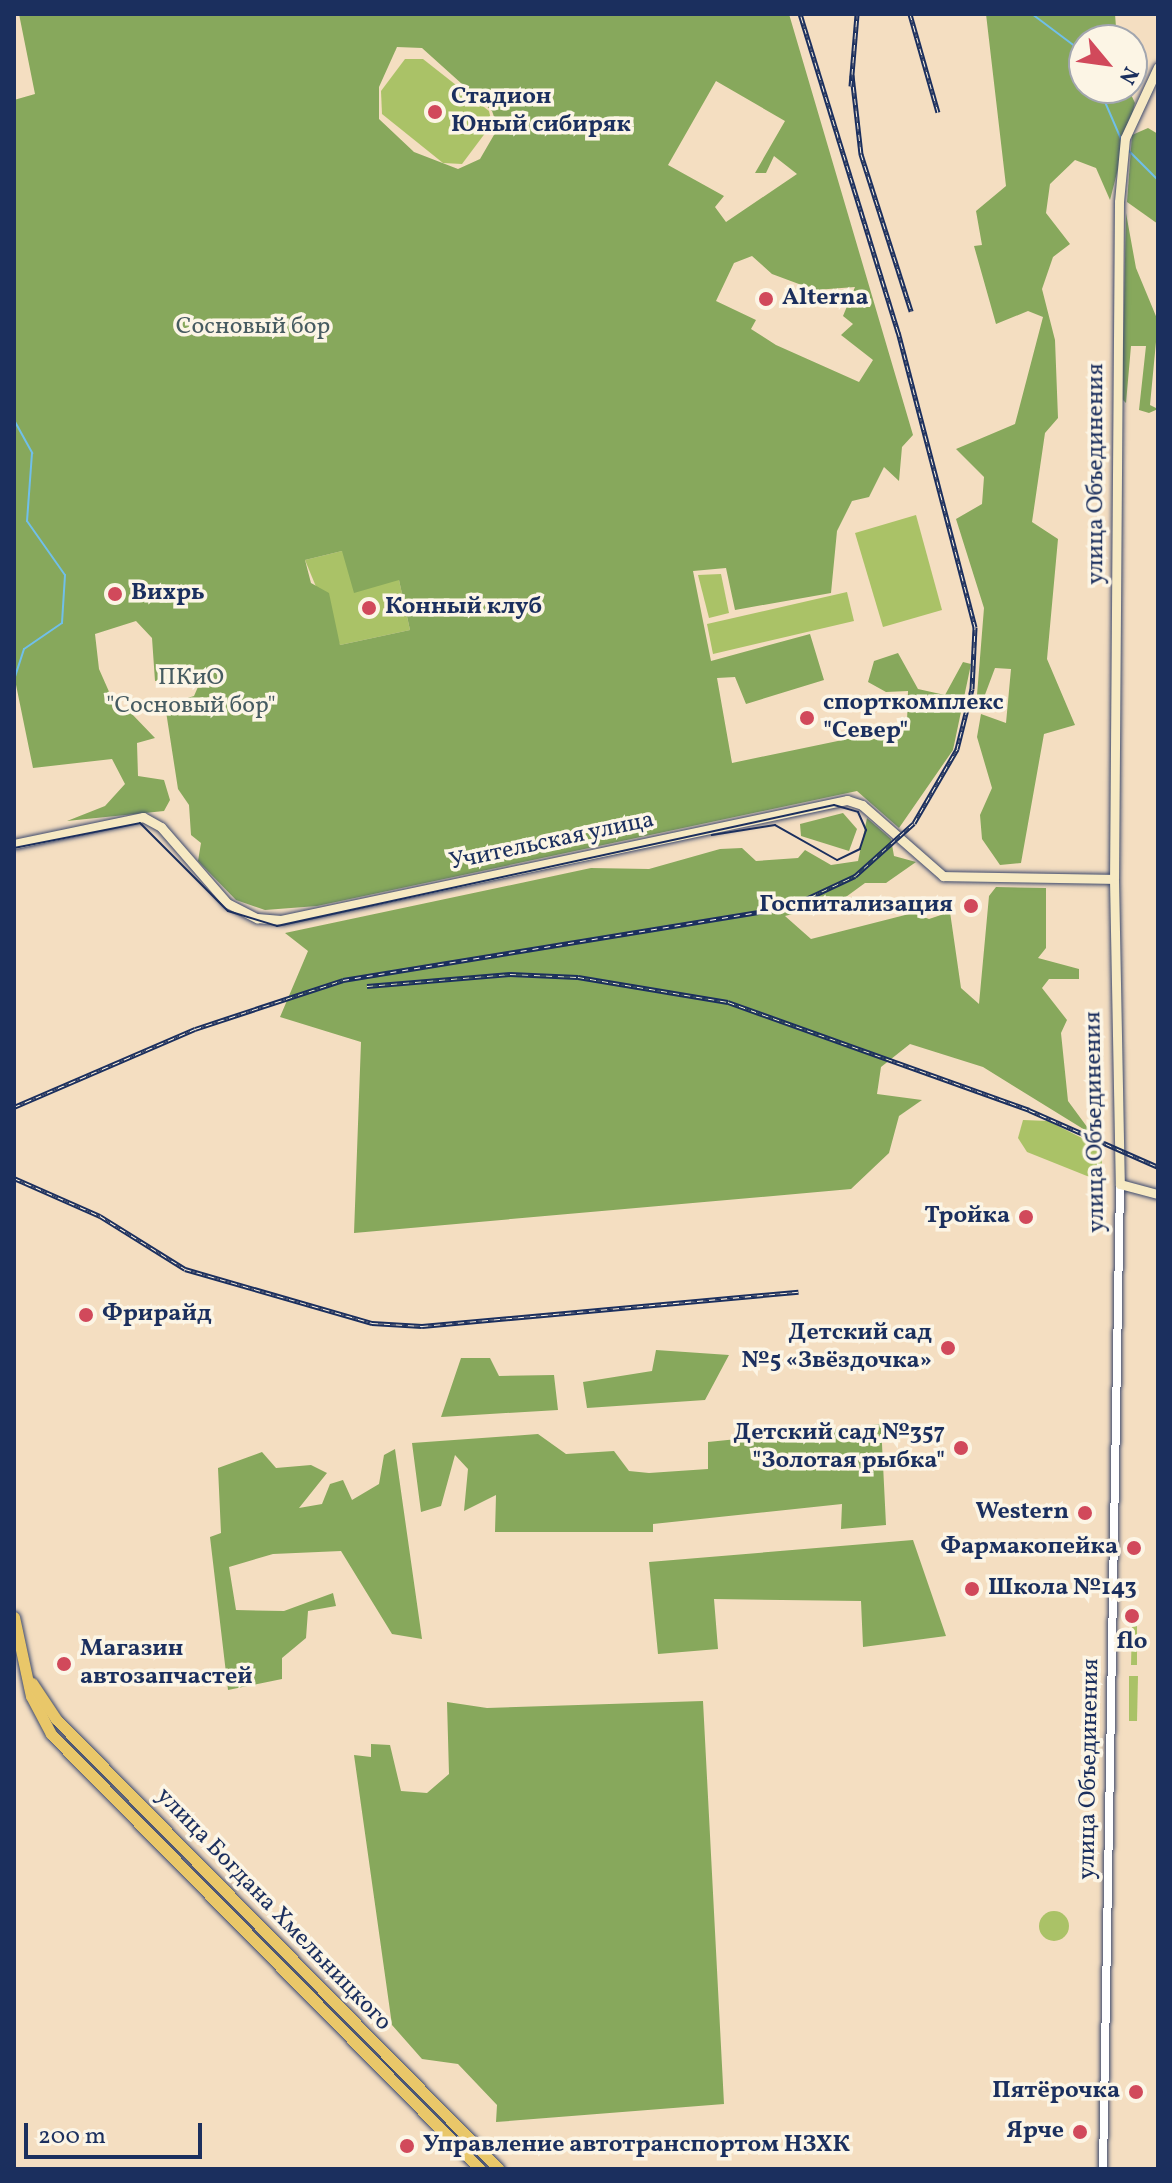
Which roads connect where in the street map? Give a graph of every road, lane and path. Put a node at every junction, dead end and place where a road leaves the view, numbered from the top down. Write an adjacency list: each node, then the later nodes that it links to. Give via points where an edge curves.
1 (1158, 67): 3 (main road, улица Объединения, via 1125,138 1119,202)
2 (14, 844): 3 (main road, Учительская улица, via 135,817 152,820 227,903 257,918 281,920 847,800 862,805 943,876)
3 (1114, 879): 4 (main road, улица Объединения)
4 (1120, 1184): 5 (main road); 13 (street, улица Объединения)
5 (1158, 1194)
6 (14, 1617): 7 (highway, улица Богдана Хмельницкого)
7 (26, 1672): 8 (highway, улица Богдана Хмельницкого, via 51,1712); 9 (highway, улица Богдана Хмельницкого, via 38,1716)
8 (96, 1760): 9 (highway); 10 (highway, улица Богдана Хмельницкого)
9 (86, 1770): 10 (highway, улица Богдана Хмельницкого)
10 (346, 2023): 11 (highway, улица Богдана Хмельницкого); 12 (highway, улица Богдана Хмельницкого)
11 (480, 2169)
12 (499, 2169)
13 (1103, 2169)

